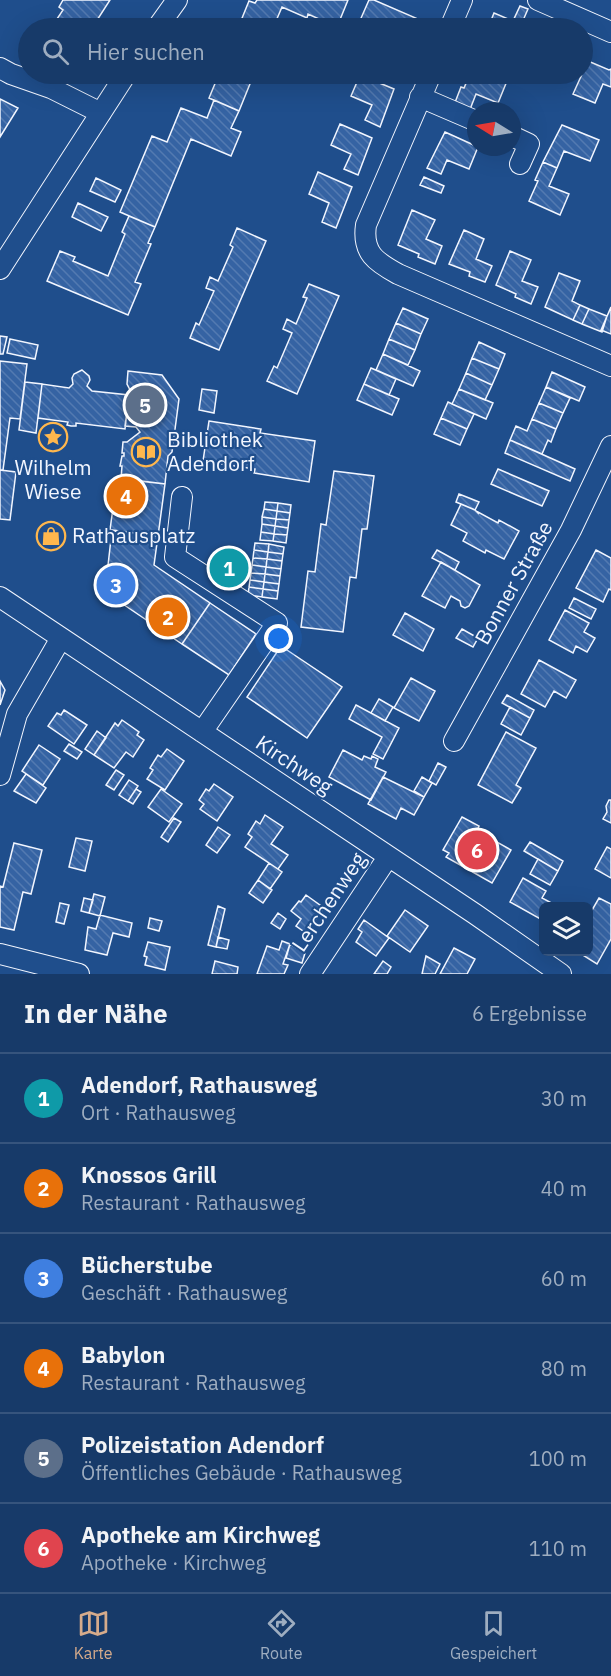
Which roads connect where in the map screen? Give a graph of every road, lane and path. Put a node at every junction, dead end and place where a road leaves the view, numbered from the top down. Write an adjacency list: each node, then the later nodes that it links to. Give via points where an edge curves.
1 (177, 0): 4 (street)
2 (462, 0): 5 (street)
3 (537, 0): 6 (street)
4 (164, 18)
5 (454, 18)
6 (579, 18)
7 (593, 24): 8 (street)
8 (611, 32)
9 (0, 68): 10 (street)
10 (18, 77)
11 (39, 84): 15 (street)
12 (120, 84): 15 (street)
13 (426, 84): 14 (street)
14 (420, 97): 16 (street); 20 (street, via 366,225 368,252 382,266 398,274)
15 (101, 113): 19 (street)
16 (467, 117)
17 (521, 140): 18 (street, via 529,144)
18 (520, 164)
19 (0, 269)
20 (611, 366)
21 (611, 446): 26 (street, Bonner Straße, via 576,520)
22 (182, 497): 25 (street, via 175,556 278,623)
23 (0, 597): 24 (street, Kirchweg)
24 (61, 638): 25 (street, Kirchweg); 27 (street, via 17,714)
25 (202, 732): 28 (street, Kirchweg)
26 (454, 741)
27 (0, 775)
28 (388, 857): 31 (street, Lerchenweg); 32 (street, Kirchweg)
29 (0, 954): 30 (street)
30 (79, 974)
31 (310, 974)
32 (561, 974)

